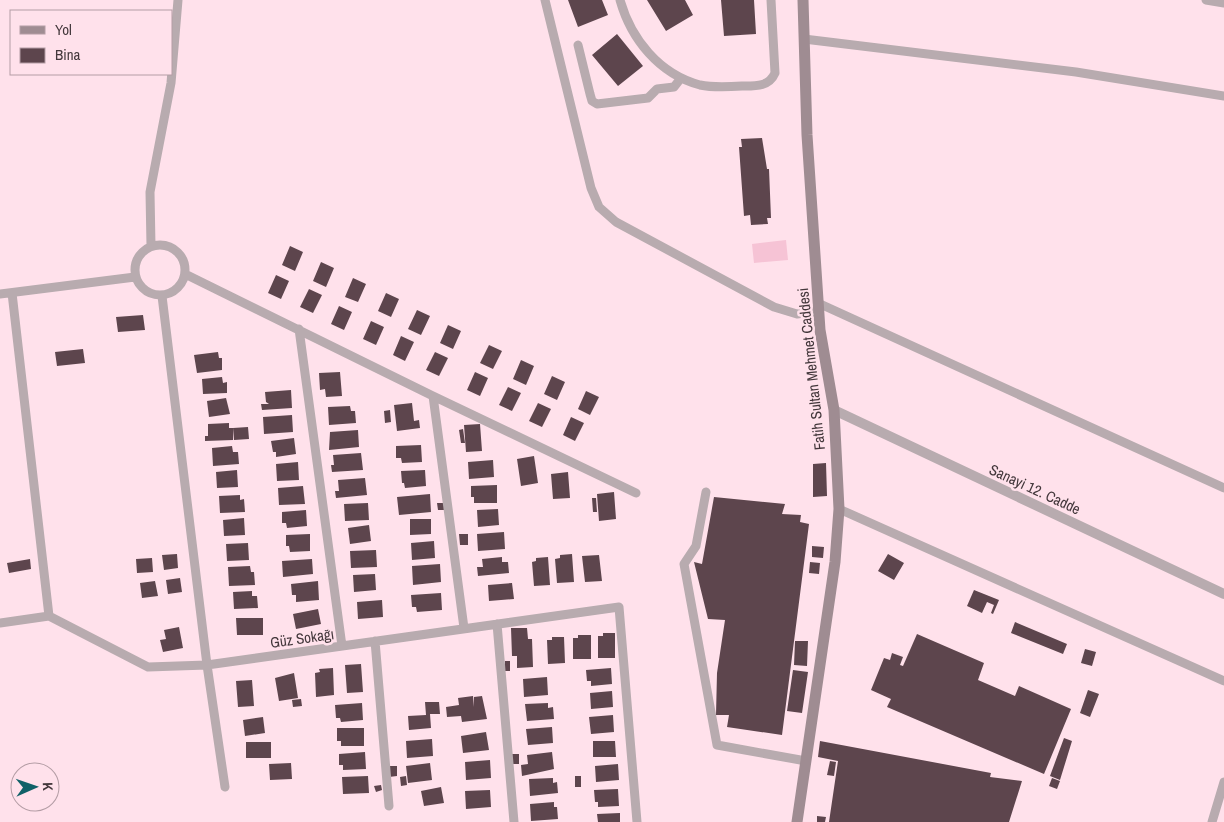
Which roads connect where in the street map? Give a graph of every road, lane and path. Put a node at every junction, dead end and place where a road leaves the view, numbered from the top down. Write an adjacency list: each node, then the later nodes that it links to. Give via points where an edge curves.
1 (178, 0): 10 (street)
2 (545, 0): 20 (street, via 599,207 616,222 774,307 797,314)
3 (620, 0): 12 (street, via 625,19 639,43)
4 (771, 0): 12 (street, via 775,73 767,83 712,87)
5 (803, 0): 8 (main road, Fatih Sultan Mehmet Caddesi)
6 (1206, 0): 7 (street)
7 (1224, 3)
8 (804, 39): 13 (street, via 1076,72); 20 (main road, Fatih Sultan Mehmet Caddesi)
9 (578, 45): 12 (street, via 592,101 597,104 648,98 657,89 674,87)
10 (172, 62)
11 (171, 75): 14 (street, via 150,192)
12 (681, 78)
13 (1224, 96)
14 (151, 246): 15 (street, via 176,250 182,257); 16 (street, via 139,256 134,270)
15 (185, 274): 19 (street, via 177,289); 21 (street)
16 (136, 277): 17 (street); 19 (street, via 145,291)
17 (12, 293): 18 (street); 29 (street)
18 (0, 294)
19 (162, 296): 35 (street)
20 (818, 307): 23 (main road, Fatih Sultan Mehmet Caddesi); 24 (street)
21 (299, 329): 22 (street); 34 (street)
22 (433, 396): 26 (street); 32 (street)
23 (834, 410): 27 (main road, Fatih Sultan Mehmet Caddesi); 28 (street, Sanayi 12. Cadde)
24 (1224, 488)
25 (706, 492): 37 (street, via 696,546 684,564 717,745)
26 (636, 493)
27 (839, 509): 36 (street); 37 (main road, Fatih Sultan Mehmet Caddesi, via 835,562)
28 (1224, 594)
29 (49, 616): 30 (street); 35 (street, Güz Sokağı, via 148,667)
30 (0, 623)
31 (497, 624): 32 (street, Güz Sokağı); 41 (street); 42 (street, Güz Sokağı, via 618,607)
32 (464, 628): 33 (street, Güz Sokağı)
33 (375, 641): 34 (street, Güz Sokağı); 40 (street)
34 (342, 646): 35 (street, Güz Sokağı)
35 (207, 665): 39 (street)
36 (1224, 681)
37 (806, 761): 43 (main road, Fatih Sultan Mehmet Caddesi)
38 (1224, 782): 44 (street)
39 (225, 787)
40 (389, 806)
41 (514, 822)
42 (637, 822)
43 (797, 822)
44 (1212, 822)

